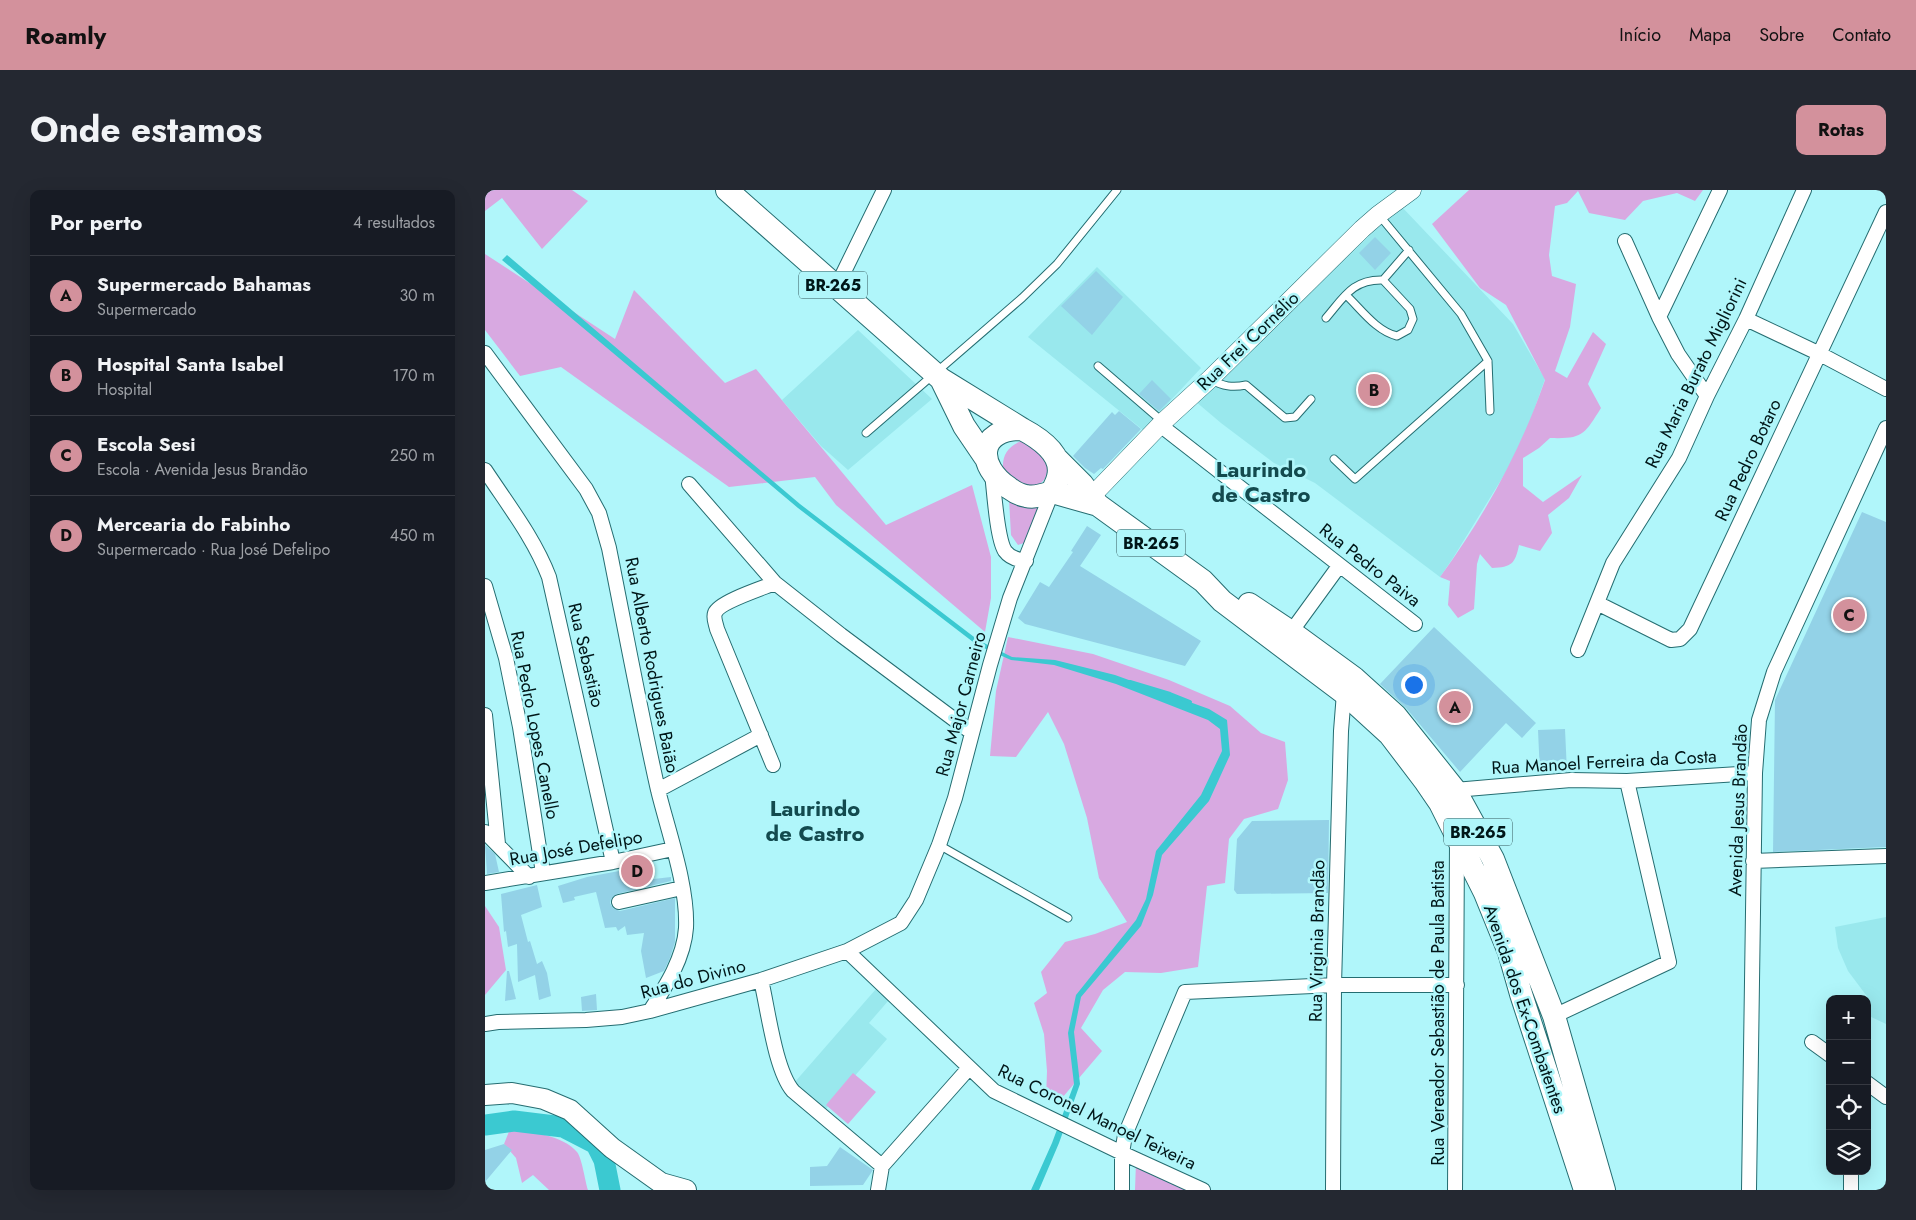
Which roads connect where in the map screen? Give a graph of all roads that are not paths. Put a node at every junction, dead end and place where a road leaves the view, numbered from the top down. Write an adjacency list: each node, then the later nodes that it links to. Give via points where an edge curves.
1 (727, 190): 12 (main road, BR-265)
2 (884, 190): 12 (street)
3 (1117, 190): 21 (lane, via 1057,264)
4 (1720, 190): 14 (street)
5 (1804, 190): 16 (street, Rua Maria Burato Migliorini)
6 (1410, 191): 8 (street, Rua Frei Cornélio)
7 (1886, 212): 18 (street, Rua Pedro Botaro)
8 (1378, 215): 10 (lane); 22 (street, Rua Frei Cornélio)
9 (1625, 241): 14 (street)
10 (1409, 250): 11 (lane); 19 (lane, via 1461,314)
11 (1383, 280): 13 (lane, via 1361,282); 13 (lane, via 1411,309 1413,319 1408,330 1397,336 1380,328)
12 (836, 288): 21 (main road, BR-265)
13 (1346, 295): 15 (lane)
14 (1659, 317): 24 (street, via 1678,354)
15 (1326, 318)
16 (1745, 319): 18 (street); 24 (street, Rua Maria Burato Migliorini)
17 (485, 353): 54 (street, Rua Alberto Rodrigues Baião, via 574,470 599,513)
18 (1818, 353): 23 (street); 43 (street, Rua Pedro Botaro, via 1690,629 1680,639 1671,640)
19 (1487, 361): 26 (lane); 32 (lane, via 1355,479)
20 (1098, 366): 27 (lane)
21 (938, 376): 28 (main road, BR-265); 30 (lane); 33 (main road, BR-265, via 963,426)
22 (1210, 379): 25 (lane, via 1224,386 1246,385 1285,418 1295,417); 27 (street, Rua Frei Cornélio)
23 (1886, 389)
24 (1707, 396): 43 (street, Rua Maria Burato Migliorini, via 1679,458 1613,563)
25 (1311, 399)
26 (1490, 411)
27 (1161, 424): 37 (street, Rua Frei Cornélio); 39 (street, Rua Pedro Paiva)
28 (1022, 428): 31 (main road, BR-265, via 1045,444); 33 (main road, via 1006,430 993,437 985,451)
29 (1886, 428): 52 (street, Avenida Jesus Brandão, via 1774,672 1759,720)
30 (865, 433)
31 (1057, 459): 36 (main road, via 1059,476); 37 (main road, Avenida dos Ex-Combatentes / BR-265)
32 (1334, 459)
33 (989, 465): 36 (main road, BR-265, via 1004,485 1024,496 1037,497); 38 (street, via 1005,552)
34 (485, 470): 63 (street, Rua Sebastião, via 529,535 549,577)
35 (689, 484): 41 (street)
36 (1052, 492): 37 (main road, Avenida dos Ex-Combatentes / BR-265); 38 (street, Rua Major Carneiro)
37 (1092, 494): 40 (main road, Avenida dos Ex-Combatentes / BR-265)
38 (1025, 561): 49 (street, Rua Major Carneiro, via 997,638)
39 (1339, 566): 44 (street, Rua Pedro Paiva); 45 (street)
40 (1203, 580): 45 (main road, Avenida dos Ex-Combatentes / BR-265, via 1228,590); 47 (main road, Avenida dos Ex-Combatentes / BR-265, via 1222,601)
41 (775, 582): 49 (street); 50 (street, via 724,604 714,615)
42 (485, 586): 64 (street, Rua Pedro Lopes Canello, via 506,658 521,727)
43 (1597, 603): 46 (street, Rua Maria Burato Migliorini)
44 (1415, 624)
45 (1291, 632): 55 (main road, Avenida dos Ex-Combatentes / BR-265, via 1354,678 1396,716)
46 (1578, 650)
47 (1344, 693): 57 (main road, Avenida dos Ex-Combatentes / BR-265, via 1389,735 1440,803); 73 (street, Rua Virginia Brandão)
48 (485, 715): 58 (street)
49 (971, 732): 59 (street, Rua Major Carneiro, via 955,798)
50 (761, 735): 51 (street); 54 (street)
51 (773, 765)
52 (1755, 773): 53 (street, Rua Manoel Ferreira da Costa); 62 (street, Avenida Jesus Brandão)
53 (1627, 781): 55 (street, Rua Manoel Ferreira da Costa, via 1571,780); 76 (street, via 1669,962)
54 (658, 790): 60 (street, Rua Alberto Rodrigues Baião)
55 (1455, 790): 76 (main road, Avenida dos Ex-Combatentes / BR-265, via 1493,859)
56 (486, 834): 58 (street)
57 (1457, 836): 74 (street, Rua Vereador Sebastião de Paula Batista); 93 (main road, Avenida dos Ex-Combatentes / BR-265, via 1509,952)
58 (498, 844): 65 (street)
59 (939, 845): 69 (lane); 70 (street, Rua Major Carneiro, via 916,900)
60 (673, 849): 63 (street, Rua José Defelipo); 67 (street, Rua Alberto Rodrigues Baião)
61 (1886, 856): 62 (street)
62 (1753, 861): 95 (street, Avenida Jesus Brandão)
63 (613, 862): 64 (street, Rua José Defelipo)
64 (543, 874): 65 (street, Rua José Defelipo)
65 (529, 877): 66 (street, Rua José Defelipo)
66 (485, 883)
67 (682, 888): 68 (street); 75 (street, Rua Alberto Rodrigues Baião, via 686,928 679,959)
68 (619, 902)
69 (1068, 918)
70 (901, 923): 71 (street, Rua do Divino)
71 (847, 951): 72 (street, Rua do Divino); 80 (street, Rua Coronel Manoel Teixeira)
72 (761, 980): 75 (street, Rua do Divino); 85 (street, via 787,1083)
73 (1333, 985): 74 (street); 84 (street, via 1185,992 1125,1135); 91 (street, Rua Virginia Brandão)
74 (1457, 985): 92 (street, Rua Vereador Sebastião de Paula Batista)
75 (650, 1011): 77 (street, Rua do Divino, via 622,1018)
76 (1554, 1016): 94 (main road, Avenida dos Ex-Combatentes / BR-265)
77 (485, 1024)
78 (1812, 1042): 79 (street)
79 (1826, 1052)
80 (969, 1068): 84 (street, Rua Coronel Manoel Teixeira, via 994,1091); 85 (street)
81 (1868, 1085): 83 (street)
82 (485, 1095): 87 (main road, via 512,1093 543,1099 570,1110 612,1148 661,1183)
83 (1886, 1097)
84 (1122, 1153): 89 (street); 90 (street, Rua Coronel Manoel Teixeira)
85 (882, 1166): 88 (street)
86 (1851, 1175): 96 (street)
87 (686, 1190)
88 (878, 1190)
89 (1122, 1190)
90 (1203, 1190)
91 (1333, 1190)
92 (1455, 1190)
93 (1585, 1190)
94 (1604, 1190)
95 (1749, 1190)
96 (1851, 1190)

